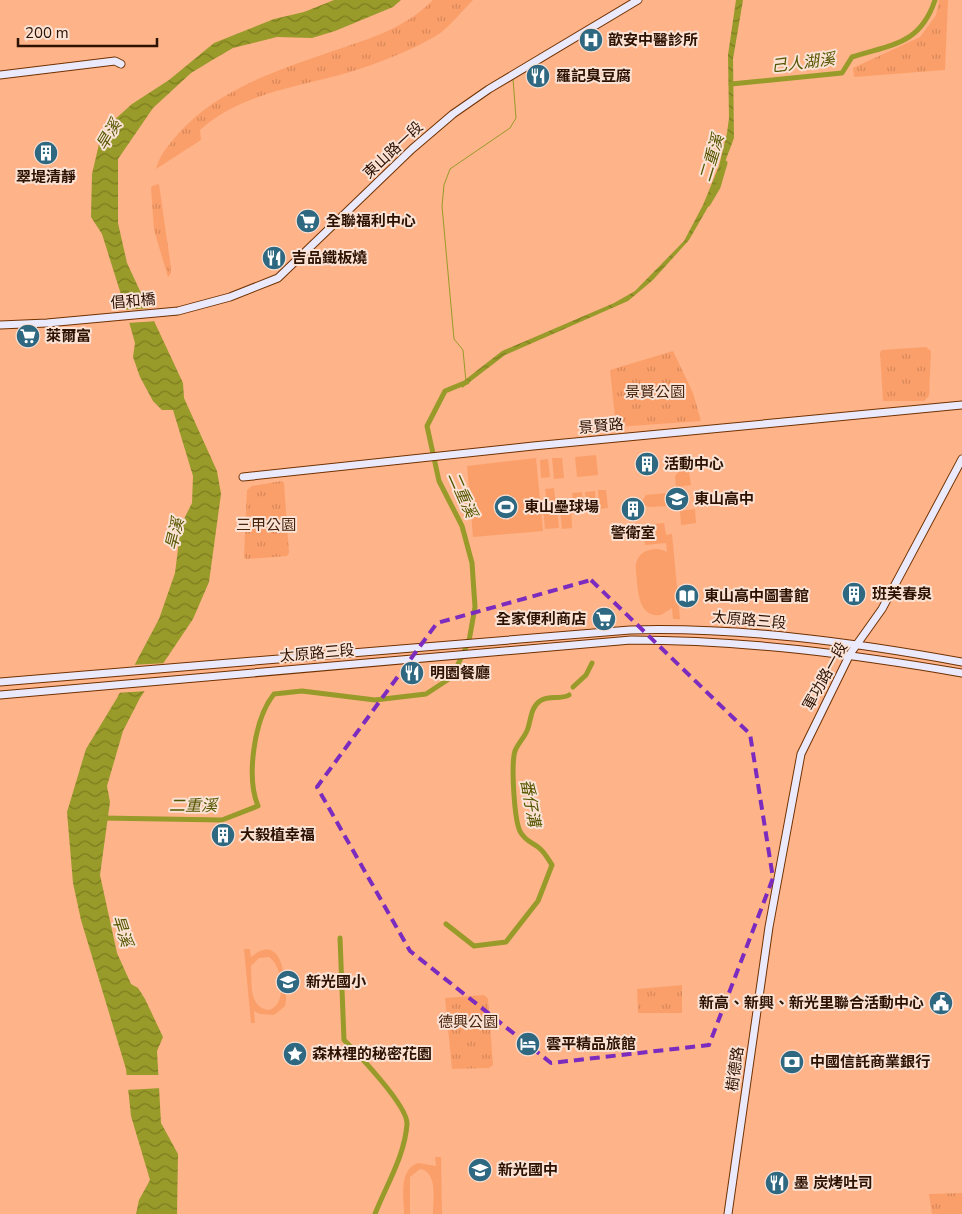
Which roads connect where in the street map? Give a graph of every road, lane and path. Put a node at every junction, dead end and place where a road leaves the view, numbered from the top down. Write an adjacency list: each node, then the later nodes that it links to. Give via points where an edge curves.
1 (638, 0): 4 (main road, 東山路一段, via 453,114 278,278 230,298)
2 (121, 64): 3 (main road, via 115,62)
3 (0, 75)
4 (169, 312): 5 (main road, 倡和橋)
5 (0, 325)
6 (962, 405): 8 (main road, 景賢路)
7 (962, 459): 9 (main road, 軍功路一段, via 882,609)
8 (243, 477)
9 (857, 646): 10 (main road, 軍功路一段); 11 (main road, 太原路三段); 13 (main road, 太原路三段, via 706,629 630,630)
10 (850, 654): 12 (main road, 太原路三段); 14 (main road, 太原路三段, via 693,640 631,640); 15 (main road, 軍功路一段, via 801,754)
11 (962, 662)
12 (962, 673)
13 (0, 682)
14 (0, 695)
15 (769, 927): 16 (main road, 樹德路)
16 (728, 1214)

